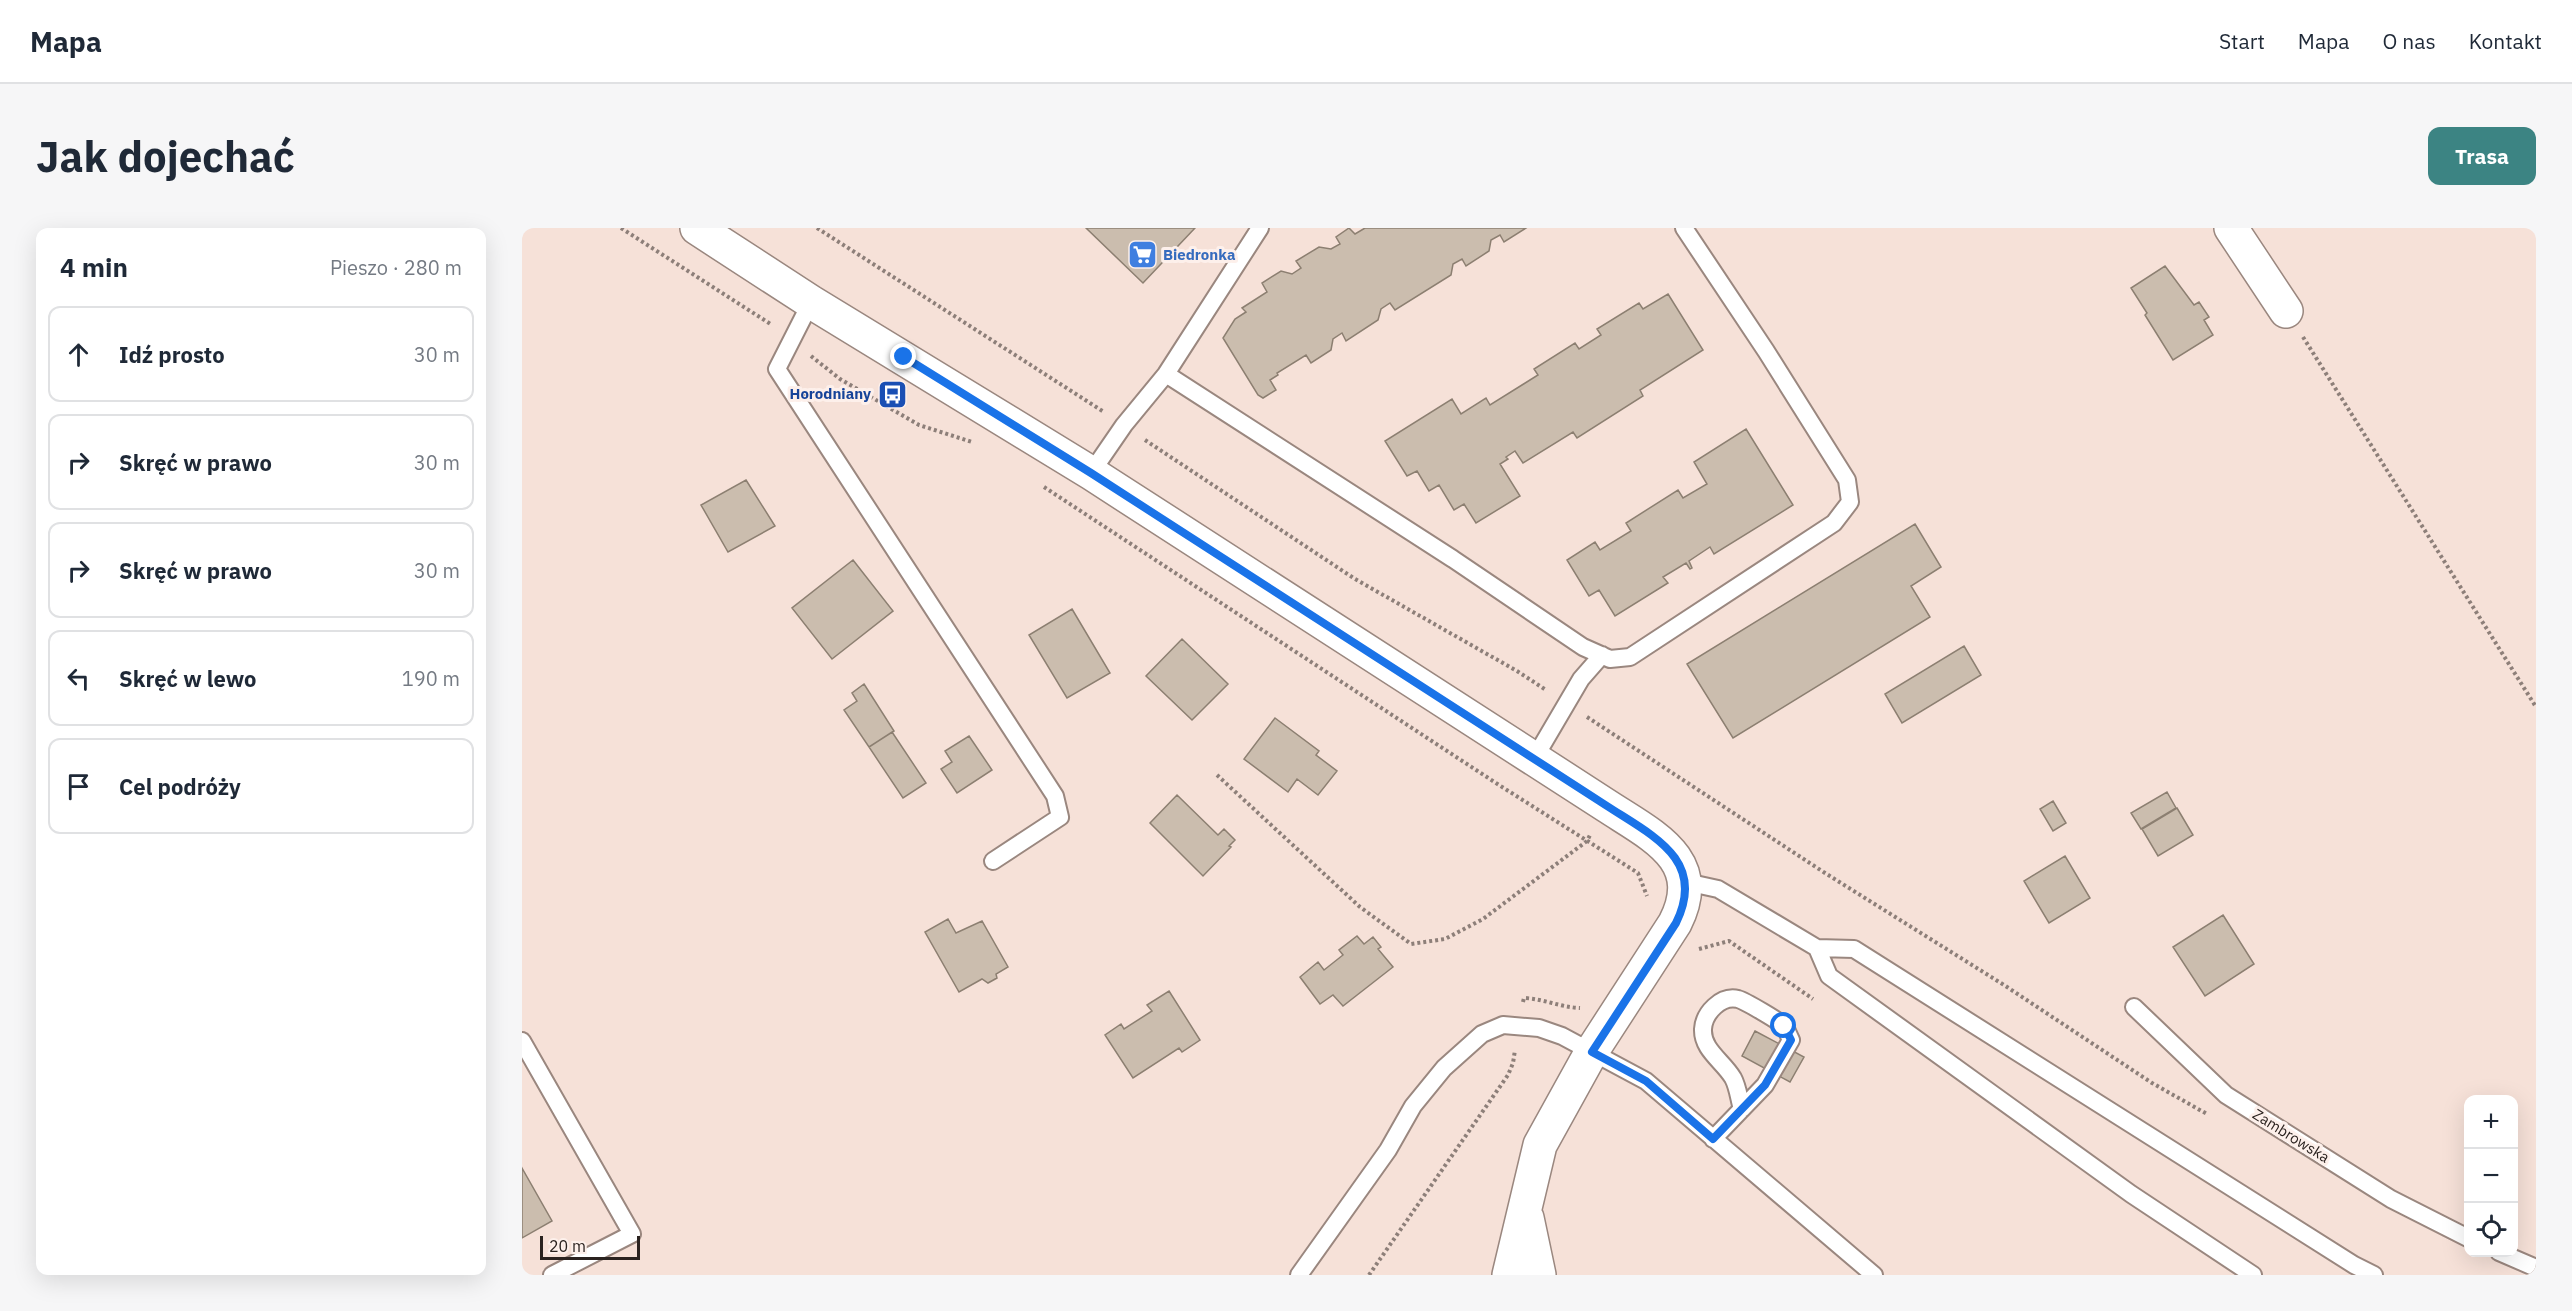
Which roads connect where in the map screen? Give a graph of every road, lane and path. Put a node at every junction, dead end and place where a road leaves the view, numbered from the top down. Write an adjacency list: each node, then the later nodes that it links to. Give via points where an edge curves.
1 (621, 228): 9 (path)
2 (697, 228): 7 (street)
3 (817, 228): 11 (path)
4 (1260, 228): 10 (lane)
5 (1684, 228): 15 (lane, via 1847,480 1850,502 1834,523 1630,657)
6 (2231, 228): 8 (street)
7 (811, 302): 9 (lane); 13 (street)
8 (2286, 311): 17 (path)
9 (793, 341): 12 (path, via 840,379 919,425); 21 (lane, via 777,369 1055,796 1060,817)
10 (1167, 374): 11 (lane); 15 (lane, via 1582,647)
11 (1124, 425): 13 (lane); 16 (path, via 1355,579 1517,671)
12 (979, 444)
13 (1091, 473): 18 (street)
14 (1039, 484): 20 (path)
15 (1602, 656): 16 (lane)
16 (1566, 704): 18 (lane); 33 (path, via 2152,1083)
17 (2536, 707)
18 (1534, 759): 22 (street, via 1669,850)
19 (1217, 775): 20 (path, via 1360,907 1411,944 1445,939 1483,920)
20 (1587, 840): 23 (path, via 1638,873 1647,893)
21 (993, 861)
22 (1686, 882): 24 (lane, via 1718,889); 25 (street, via 1684,906)
23 (1645, 903)
24 (1816, 948): 45 (lane, via 1829,976 2131,1194); 46 (lane, via 1854,949)
25 (1656, 954): 26 (path, via 1682,967 1701,947 1729,941); 31 (street)
26 (1816, 1001)
27 (2134, 1007): 36 (lane, Zambrowska, via 2226,1095 2391,1199)
28 (1585, 1009): 29 (path, via 1524,998)
29 (1518, 1026): 31 (lane, via 1539,1028); 40 (lane, via 1503,1025 1482,1034 1444,1068 1413,1106 1388,1150); 41 (path, via 1508,1075)
30 (522, 1041): 39 (lane, via 632,1234)
31 (1592, 1052): 34 (lane, via 1646,1081); 35 (street, via 1540,1145)
32 (1742, 1109): 32 (lane, via 1765,1085 1791,1040 1784,1026 1737,999 1725,1000 1707,1016 1703,1028 1705,1041 1734,1080); 34 (lane)
33 (2212, 1117)
34 (1713, 1139): 44 (lane)
35 (1526, 1210): 42 (street); 43 (street)
36 (2464, 1236)
37 (2511, 1257): 38 (lane)
38 (2536, 1268)
39 (552, 1275)
40 (1299, 1275)
41 (1369, 1275)
42 (1509, 1275)
43 (1539, 1275)
44 (1874, 1275)
45 (2253, 1275)
46 (2374, 1275)

